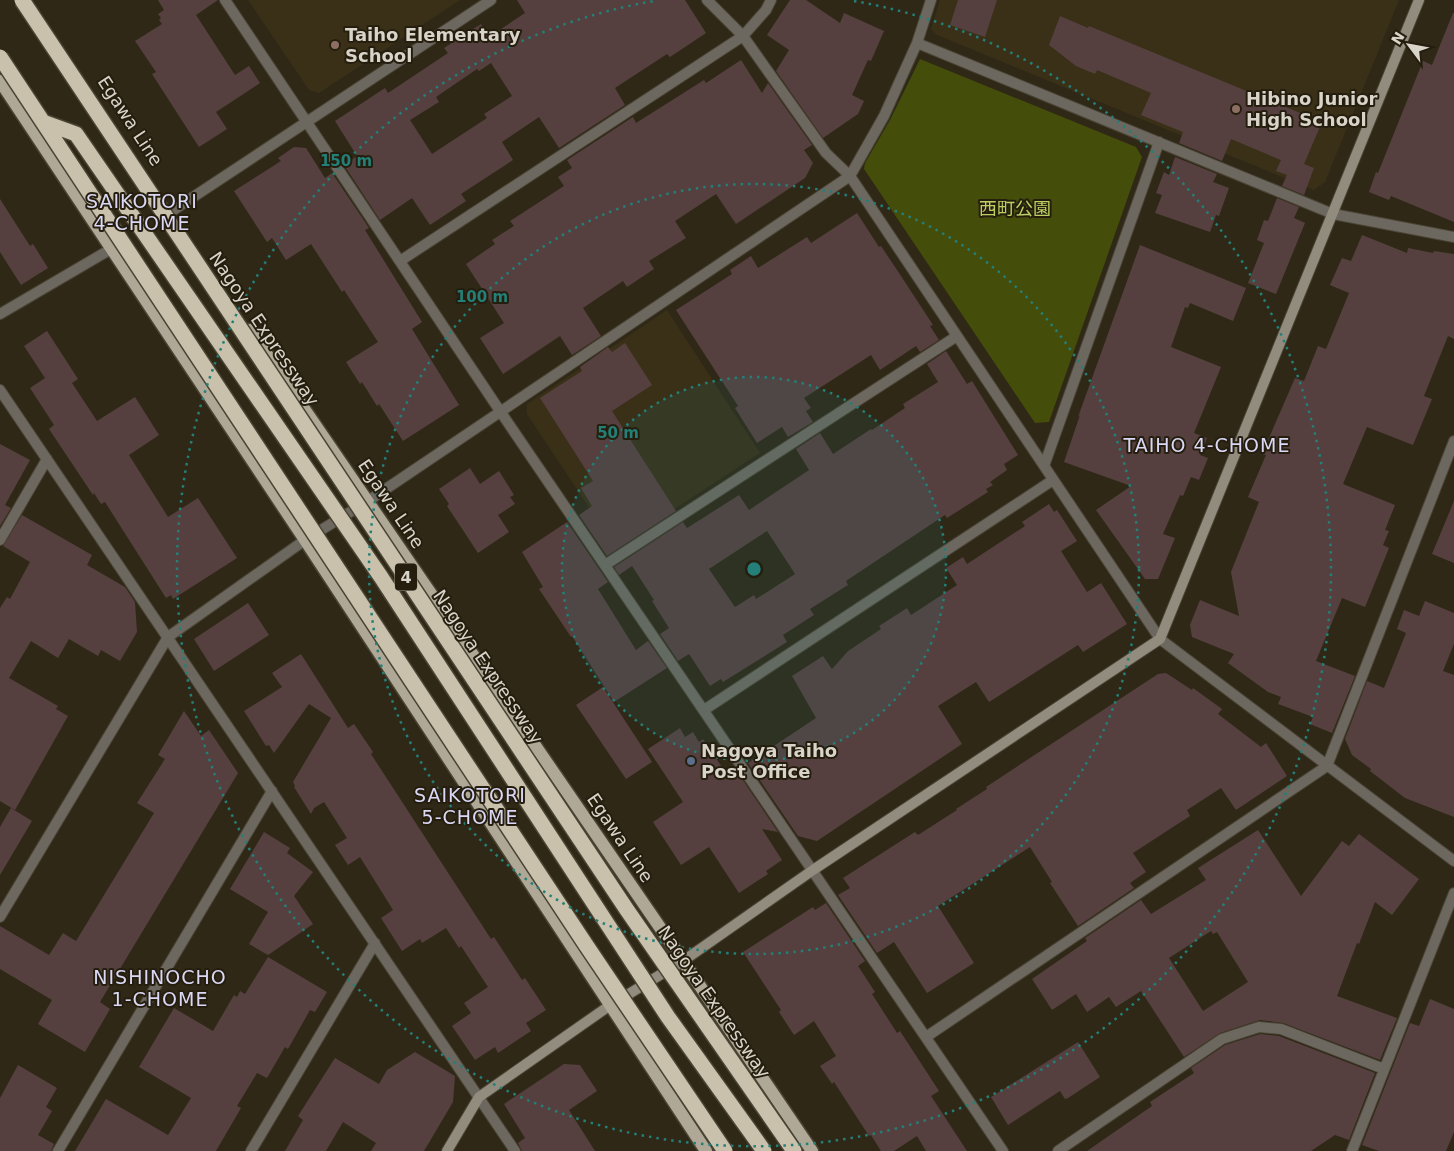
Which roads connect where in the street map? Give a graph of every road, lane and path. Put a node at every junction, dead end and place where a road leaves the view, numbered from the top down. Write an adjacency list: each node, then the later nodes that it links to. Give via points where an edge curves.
1 (22, 0): 56 (highway, Nagoya Expressway / 4, bridge, via 627,910)
2 (29, 0): 17 (main road, Egawa Line)
3 (225, 0): 13 (street)
4 (491, 0): 13 (street)
5 (707, 0): 9 (street)
6 (771, 0): 9 (street)
7 (931, 0): 10 (street)
8 (1419, 0): 18 (street)
9 (744, 36): 16 (street, via 826,153); 21 (street)
10 (917, 43): 15 (street); 16 (street, via 884,116)
11 (0, 57): 14 (highway, bridge)
12 (0, 81): 20 (main road)
13 (307, 121): 17 (street); 21 (street)
14 (43, 122): 54 (highway, bridge, via 586,946); 55 (highway, bridge, via 76,134 381,577 668,1017)
15 (1159, 142): 18 (street); 28 (street)
16 (850, 176): 23 (street); 25 (street)
17 (169, 213): 30 (main road, Egawa Line)
18 (1333, 214): 19 (street); 35 (street)
19 (1454, 236)
20 (111, 249): 22 (street); 32 (main road)
21 (400, 261): 25 (street)
22 (0, 314)
23 (957, 336): 28 (street); 33 (street)
24 (0, 390): 27 (street)
25 (500, 411): 30 (street); 33 (street)
26 (1454, 442): 37 (street)
27 (47, 459): 31 (street); 34 (street)
28 (1044, 466): 29 (street)
29 (1054, 480): 35 (street); 36 (street)
30 (368, 501): 32 (street); 44 (main road, Egawa Line)
31 (0, 540)
32 (305, 540): 34 (street); 45 (main road)
33 (605, 565): 36 (street)
34 (168, 637): 38 (street); 42 (street)
35 (1160, 639): 37 (street); 40 (street)
36 (704, 710): 40 (street)
37 (1327, 766): 39 (street); 46 (street)
38 (272, 791): 43 (street); 49 (street)
39 (1454, 861)
40 (813, 870): 44 (street); 46 (street)
41 (1454, 893): 47 (street)
42 (0, 917)
43 (375, 943): 48 (street); 50 (street)
44 (684, 961): 45 (street); 57 (main road, Egawa Line)
45 (610, 1006): 48 (street); 53 (main road)
46 (926, 1037): 58 (street)
47 (1384, 1069): 59 (street, via 1281,1029 1259,1027 1222,1039); 60 (street)
48 (479, 1097): 51 (street); 52 (street)
49 (58, 1151)
50 (251, 1151)
51 (447, 1151)
52 (515, 1151)
53 (706, 1151)
54 (726, 1151)
55 (764, 1151)
56 (794, 1151)
57 (812, 1151)
58 (1003, 1151)
59 (1058, 1151)
60 (1352, 1151)

